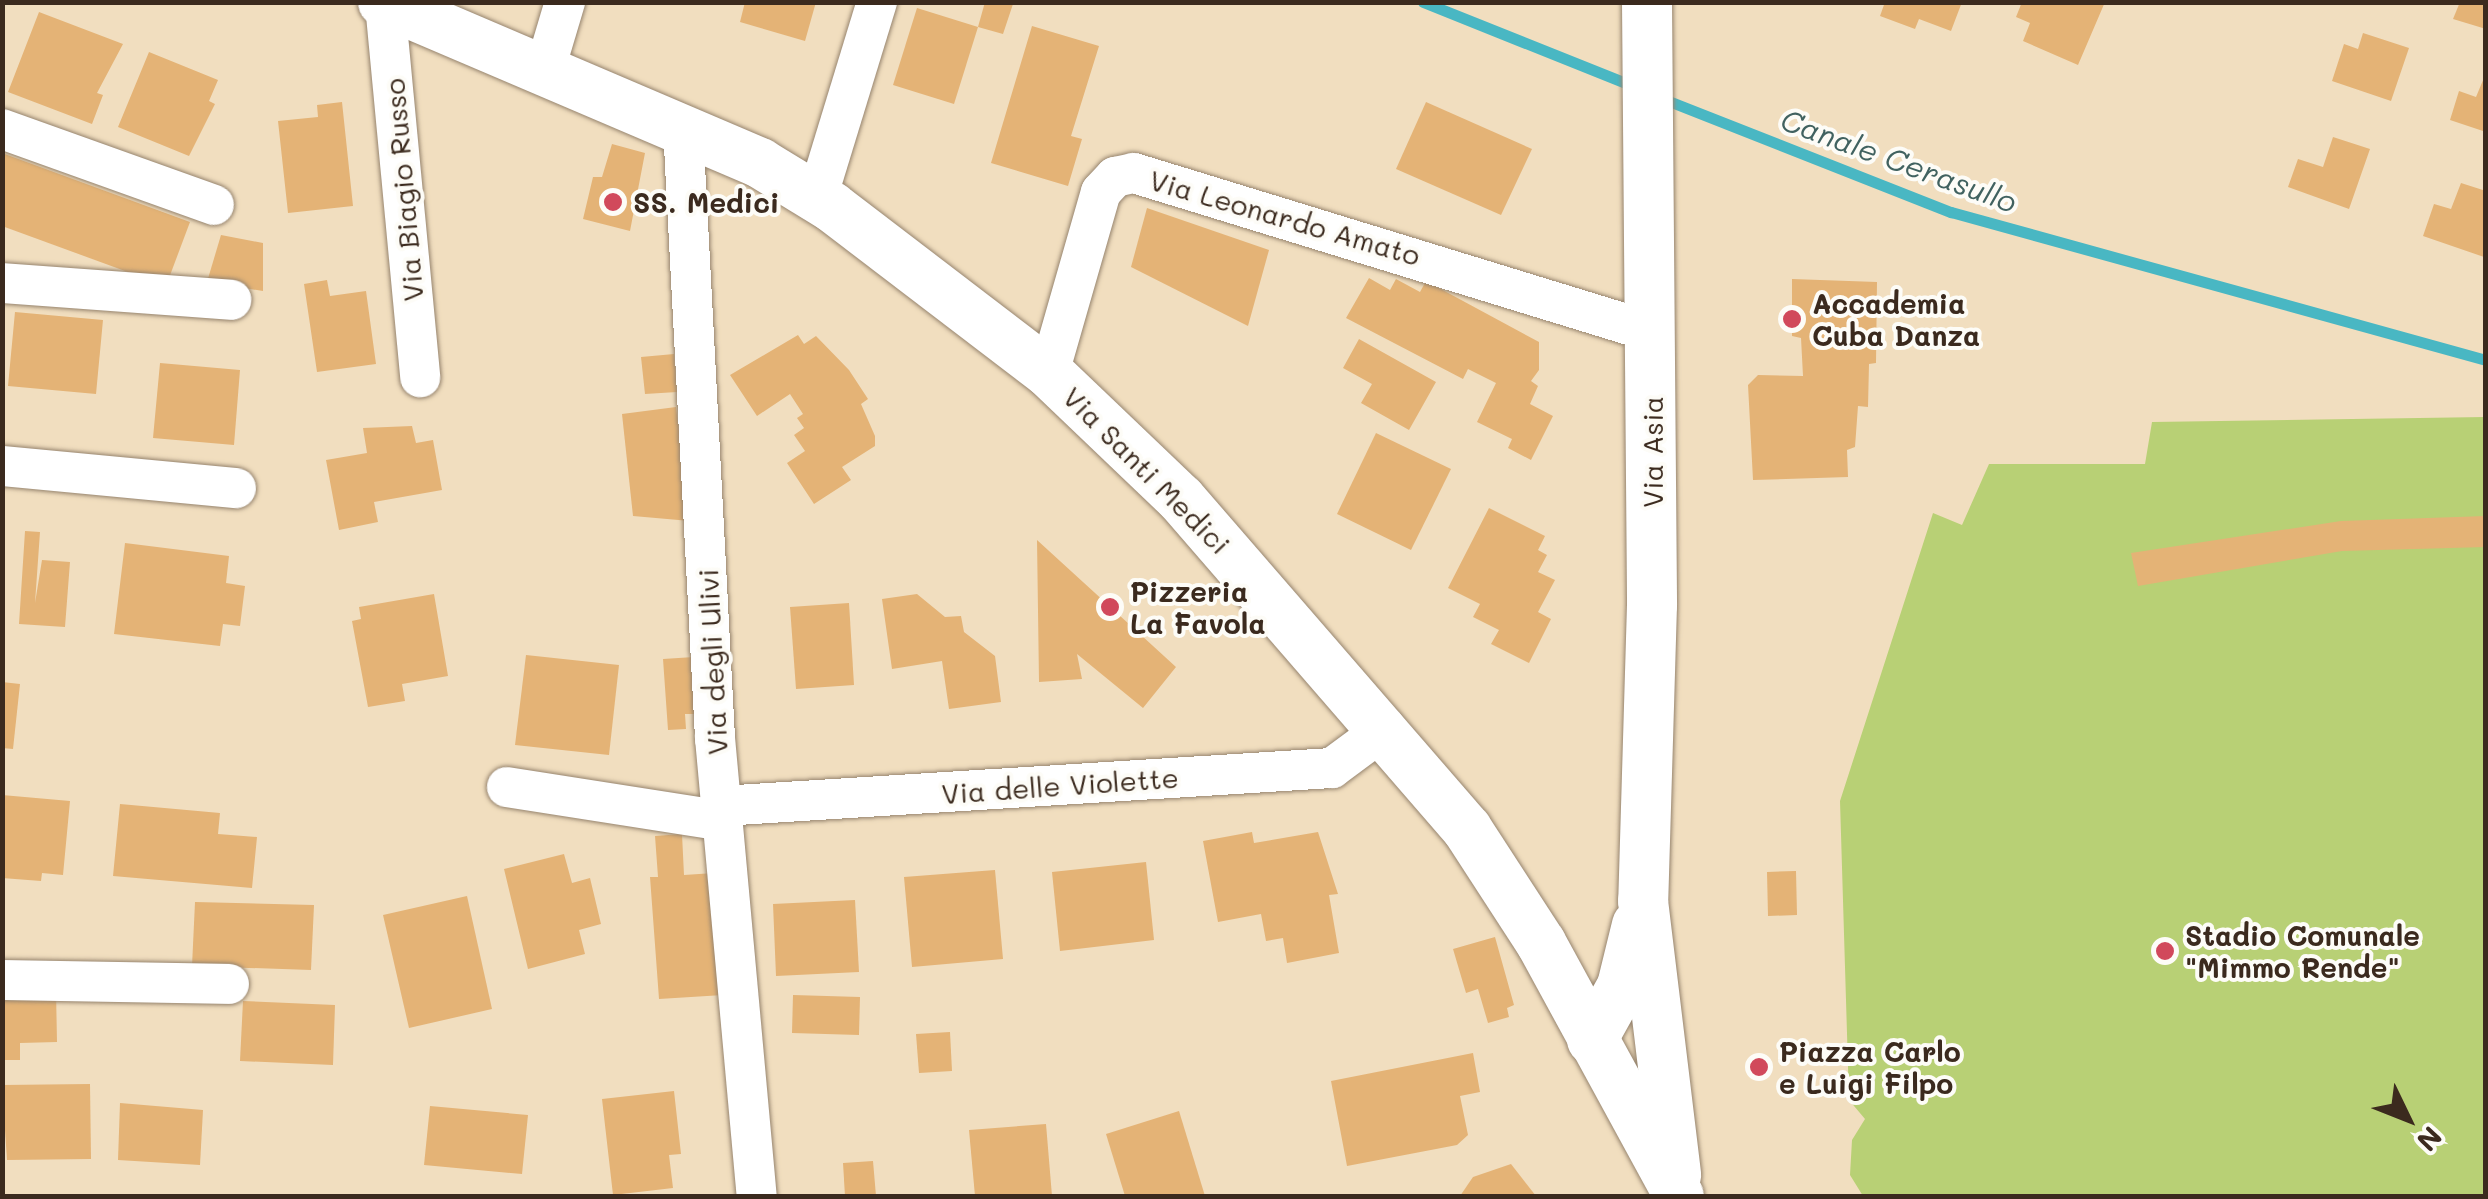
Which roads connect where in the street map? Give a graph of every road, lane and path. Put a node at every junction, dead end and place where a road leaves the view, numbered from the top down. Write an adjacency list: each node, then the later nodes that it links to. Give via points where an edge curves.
1 (565, 2): 6 (street)
2 (877, 2): 9 (street)
3 (384, 3): 5 (street, Via Santi Medici); 15 (street, Via Biagio Russo)
4 (1647, 5): 13 (street, Via Asia)
5 (434, 12): 6 (street, Via Santi Medici)
6 (545, 69): 7 (street, Via Santi Medici)
7 (684, 126): 9 (street, Via Santi Medici); 20 (street, Via degli Ulivi)
8 (2, 129): 10 (street)
9 (817, 198): 14 (street, Via Santi Medici)
10 (214, 204)
11 (2, 283): 12 (street)
12 (231, 300)
13 (1652, 332): 14 (street, Via Leonardo Amato, via 1134,172 1115,177 1101,192); 21 (street, Via Asia)
14 (1049, 373): 18 (street, Via Santi Medici, via 1181,499)
15 (420, 377)
16 (2, 466): 17 (street)
17 (236, 488)
18 (1386, 728): 20 (street, Via delle Violette, via 1332,768); 22 (street, Via Santi Medici, via 1466,829)
19 (506, 787): 20 (street, Via delle Violette)
20 (722, 814): 27 (street, Via degli Ulivi)
21 (1643, 901): 22 (street, via 1612,945 1582,951); 25 (street, Via Asia); 26 (street, Via Asia, via 1622,986)
22 (1541, 943): 26 (street, Via Santi Medici)
23 (2, 980): 24 (street)
24 (229, 984)
25 (1658, 1012): 26 (street, via 1640,1036 1621,1044); 28 (street, Via Asia)
26 (1592, 1040): 28 (street, Via Santi Medici)
27 (757, 1196)
28 (1679, 1196)

